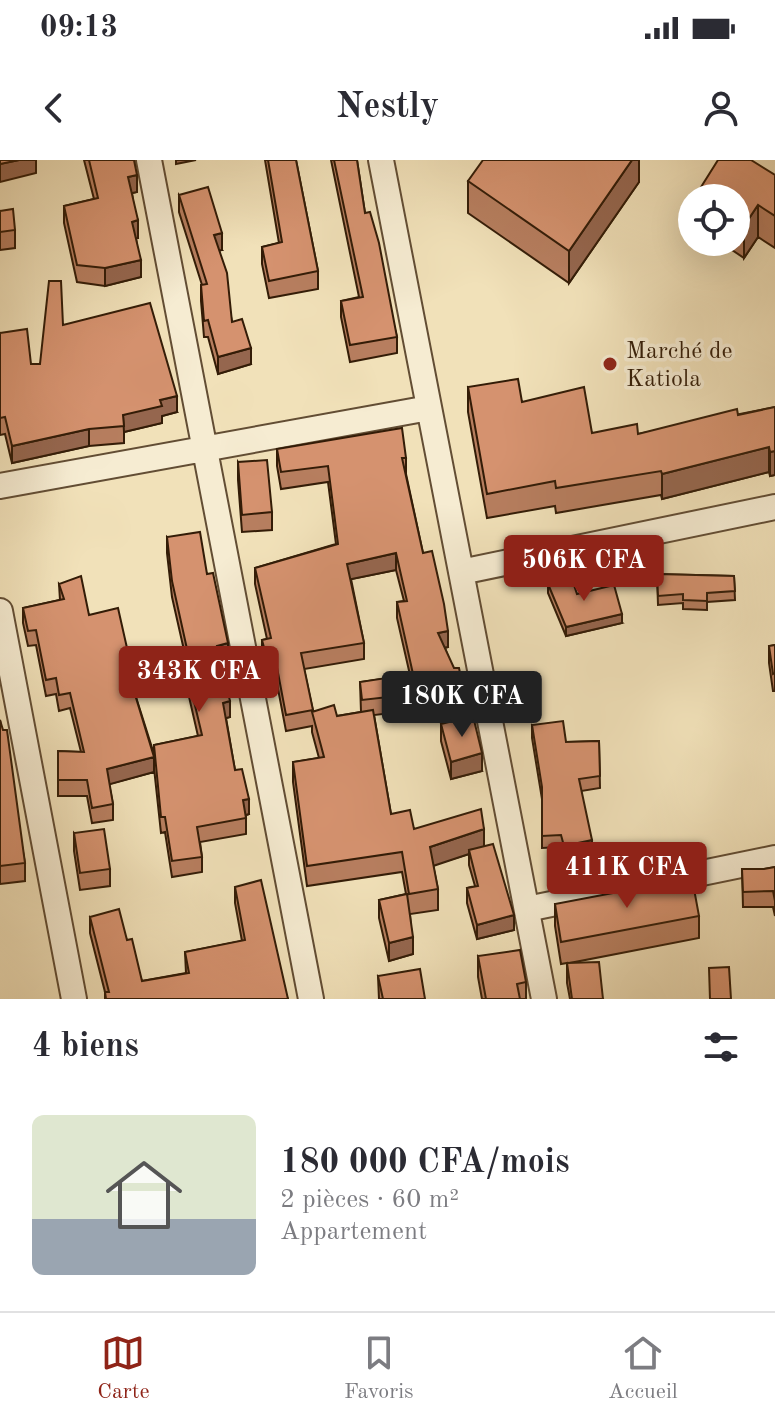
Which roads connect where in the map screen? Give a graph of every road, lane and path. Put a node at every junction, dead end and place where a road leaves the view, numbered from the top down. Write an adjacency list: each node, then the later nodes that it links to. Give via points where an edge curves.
1 (149, 160): 4 (street)
2 (381, 160): 3 (street)
3 (429, 408): 4 (street); 7 (street)
4 (206, 447): 5 (street); 13 (street)
5 (0, 486)
6 (775, 507): 7 (street)
7 (461, 572): 11 (street)
8 (0, 611): 9 (street)
9 (5, 661): 12 (street)
10 (775, 858): 11 (street)
11 (527, 909): 14 (street)
12 (74, 999)
13 (311, 999)
14 (544, 999)

